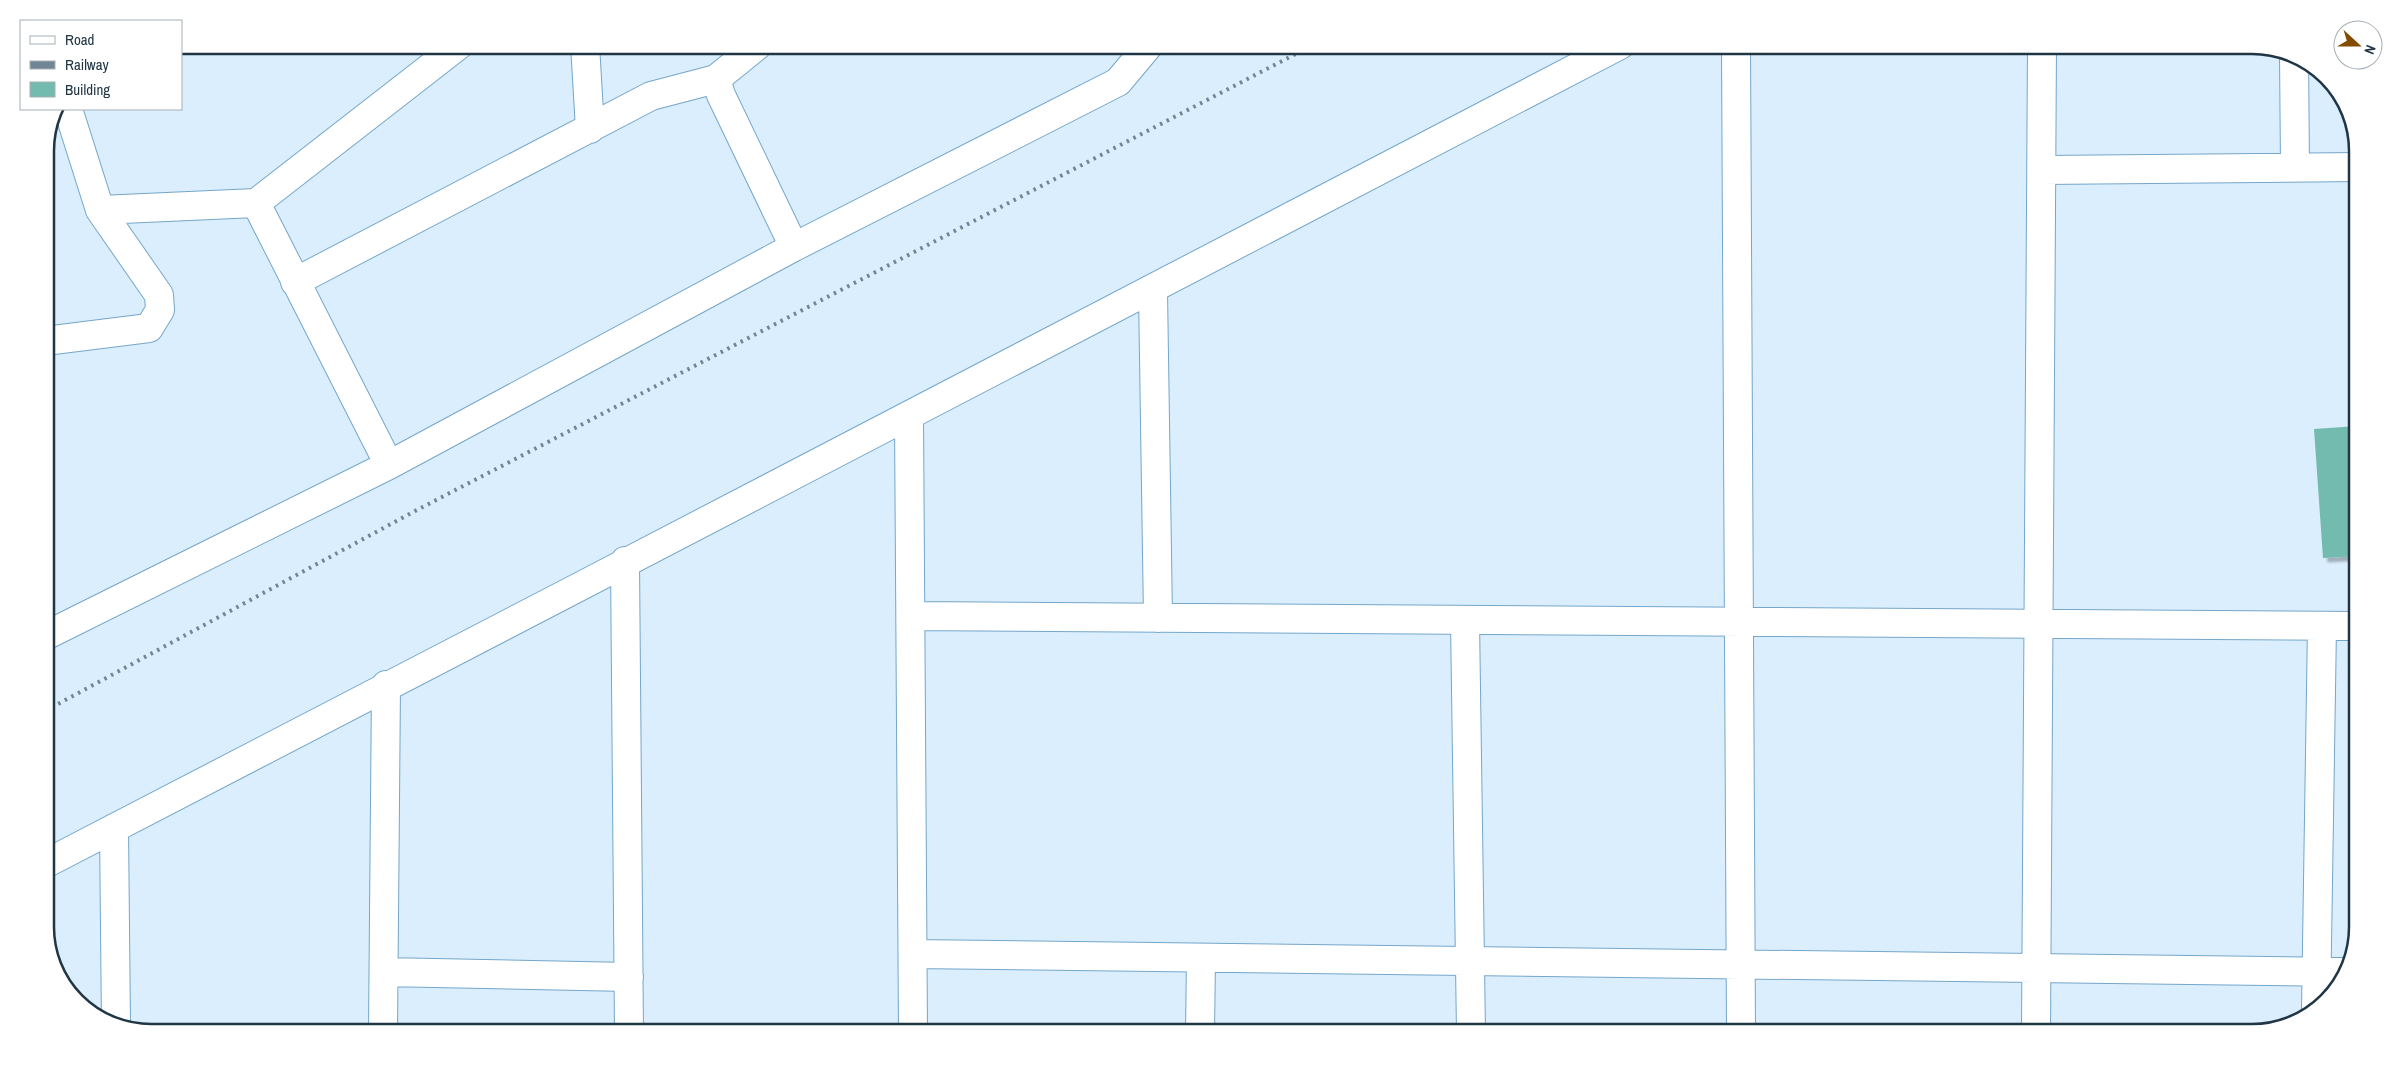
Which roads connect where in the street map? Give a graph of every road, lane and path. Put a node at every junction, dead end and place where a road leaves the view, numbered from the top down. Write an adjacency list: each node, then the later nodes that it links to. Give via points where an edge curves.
1 (447, 54): 15 (street)
2 (586, 54): 11 (street)
3 (747, 54): 9 (street)
4 (1141, 54): 17 (street, via 1118,82)
5 (1603, 54): 19 (street)
6 (1736, 54): 27 (street)
7 (2042, 54): 14 (street)
8 (2294, 64): 13 (street)
9 (716, 78): 11 (street, via 651,96); 17 (street, via 721,95)
10 (68, 110): 16 (street)
11 (590, 129): 18 (street)
12 (2349, 166): 13 (street)
13 (2295, 167): 14 (street)
14 (2042, 170): 28 (street)
15 (256, 203): 16 (street); 18 (street)
16 (100, 210): 20 (street, via 159,294 160,310 149,328)
17 (794, 248): 22 (street)
18 (295, 282): 22 (street)
19 (1153, 291): 21 (street); 25 (street)
20 (54, 340)
21 (909, 416): 23 (street); 24 (street)
22 (389, 465): 31 (street)
23 (625, 561): 32 (street); 43 (street)
24 (911, 616): 25 (street); 35 (street)
25 (1158, 618): 26 (street)
26 (1465, 620): 27 (street); 37 (street)
27 (1739, 621): 28 (street); 38 (street)
28 (2038, 624): 29 (street); 39 (street)
29 (2322, 626): 30 (street); 41 (street)
30 (2349, 626)
31 (54, 632)
32 (386, 685): 33 (street); 40 (street)
33 (114, 828): 34 (street); 45 (street)
34 (54, 859)
35 (913, 954): 36 (street); 48 (street)
36 (1200, 958): 37 (street); 49 (street)
37 (1470, 961): 38 (street); 50 (street)
38 (1740, 965): 39 (street); 51 (street)
39 (2036, 968): 41 (street); 52 (street)
40 (384, 972): 43 (street); 46 (street)
41 (2316, 972): 42 (street); 44 (street)
42 (2338, 972)
43 (629, 977): 47 (street)
44 (2316, 1000)
45 (116, 1018)
46 (383, 1024)
47 (629, 1024)
48 (913, 1024)
49 (1200, 1024)
50 (1471, 1024)
51 (1741, 1024)
52 (2036, 1024)

